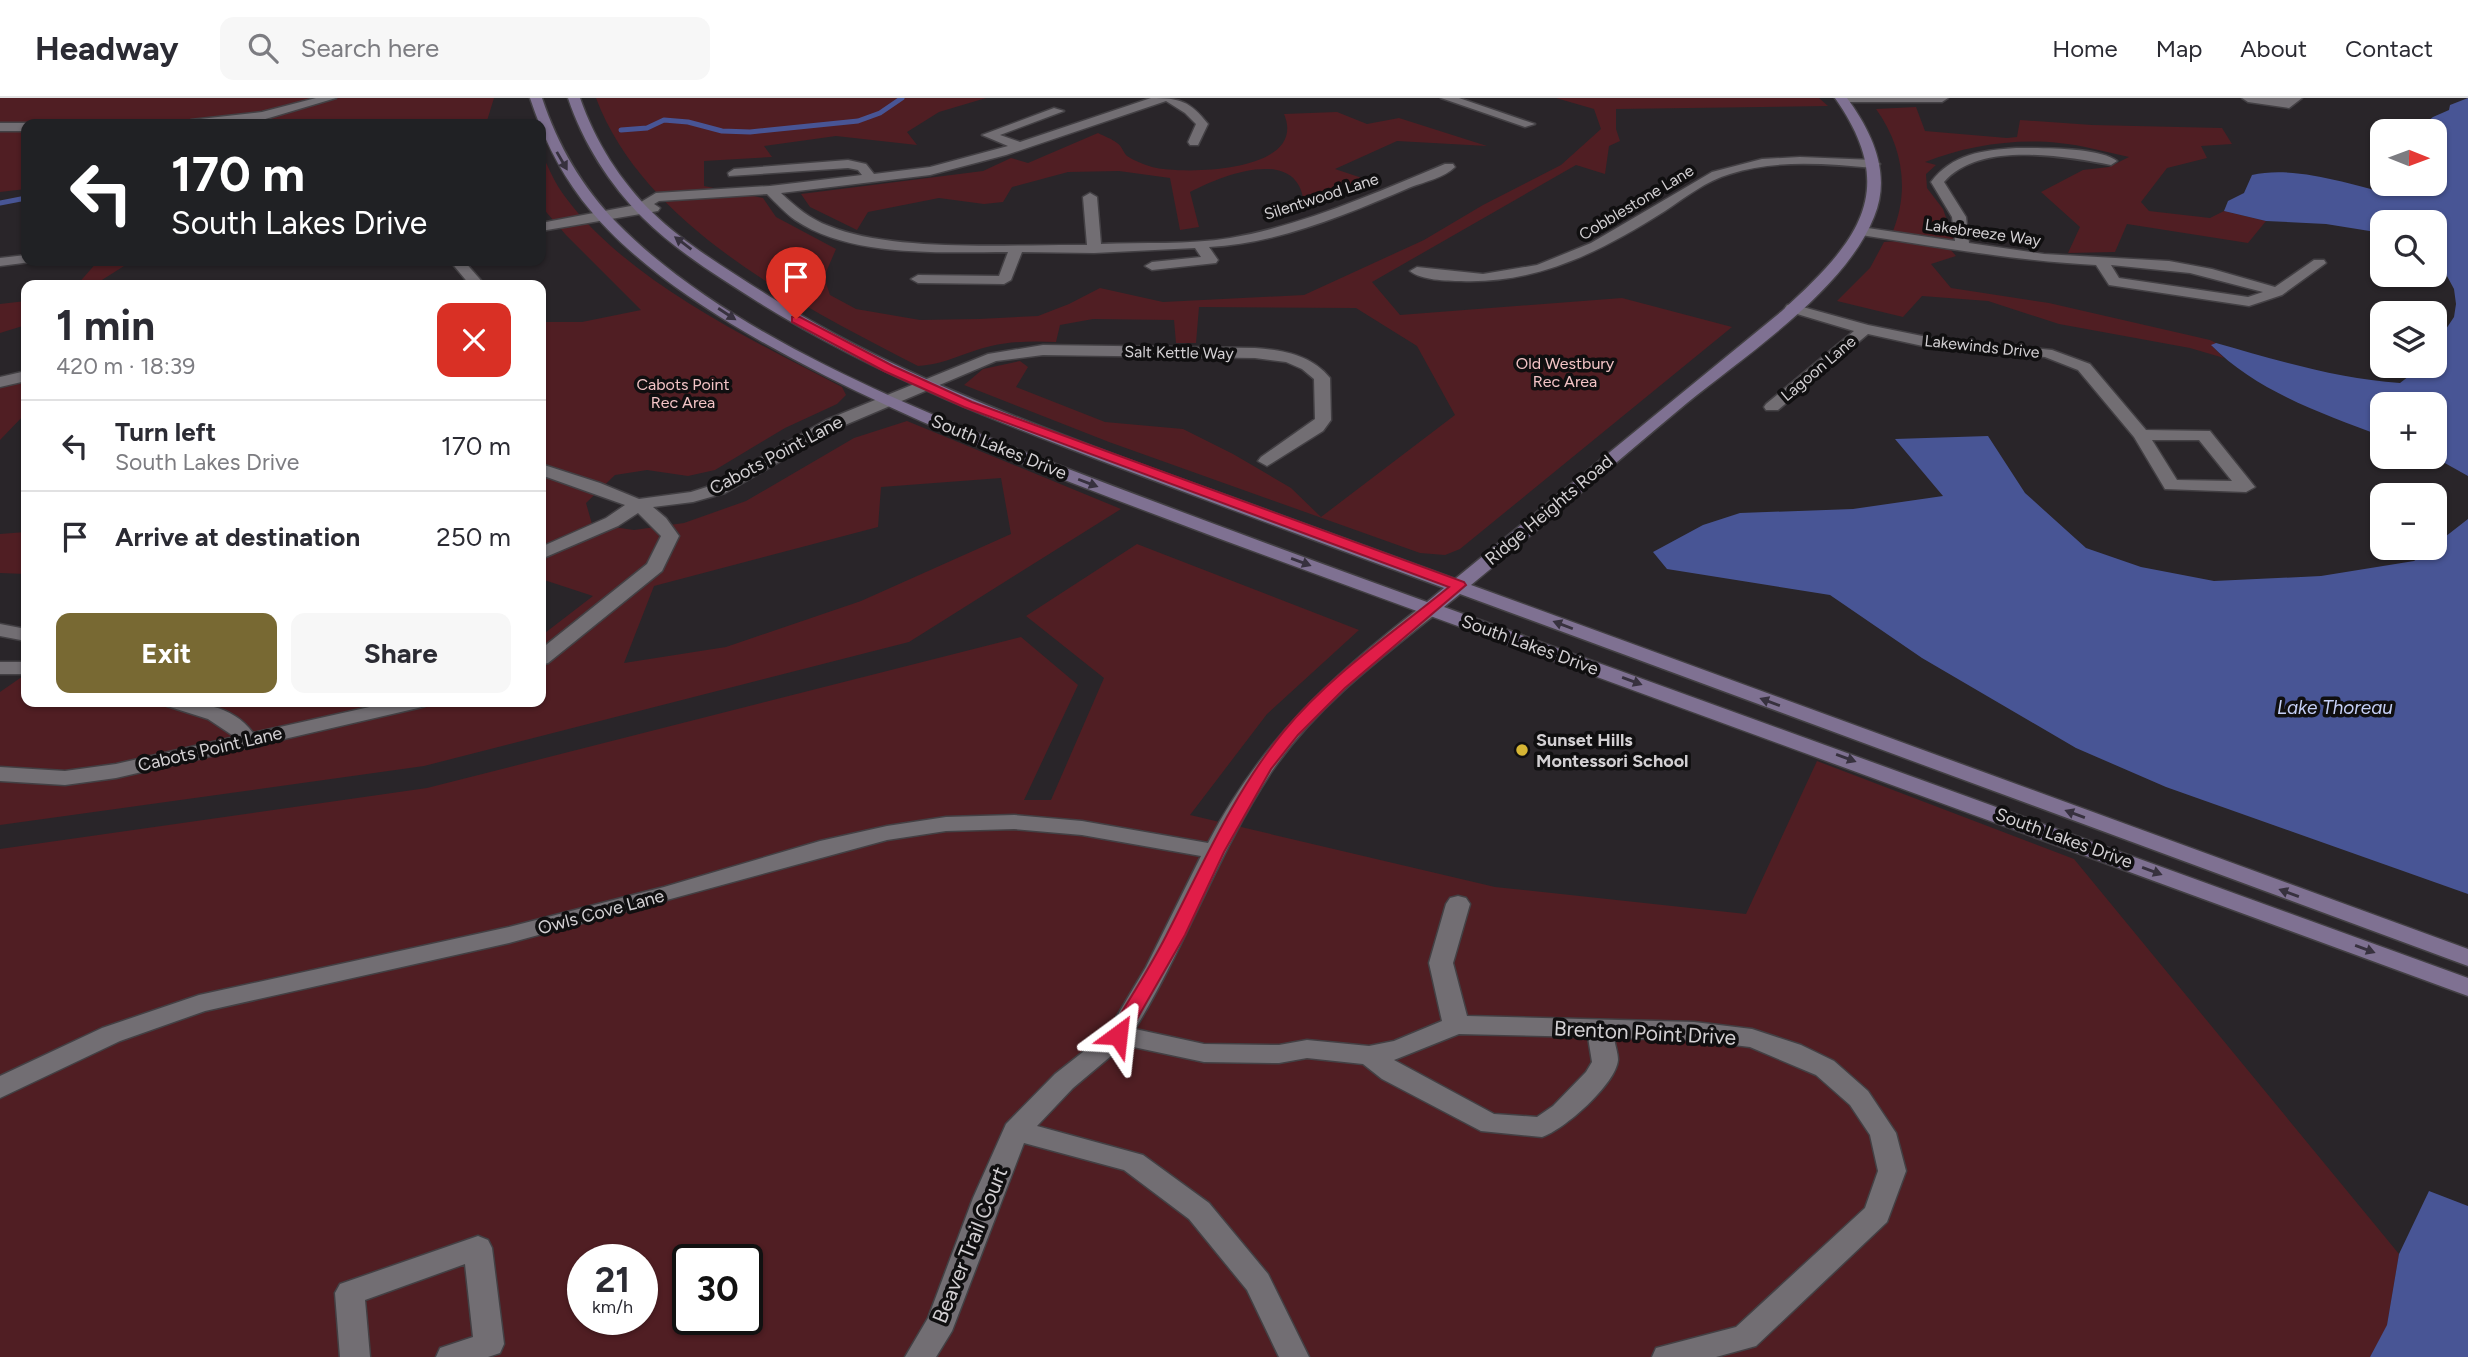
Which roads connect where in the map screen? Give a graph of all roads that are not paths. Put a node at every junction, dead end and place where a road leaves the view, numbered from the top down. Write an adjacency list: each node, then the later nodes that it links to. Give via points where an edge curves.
1 (330, 98): 12 (street)
2 (536, 98): 13 (main road, South Lakes Drive, one-way to 13)
3 (574, 98): 27 (main road, South Lakes Drive, via 593,142)
4 (1163, 98): 19 (street)
5 (1169, 98): 18 (street, via 1202,124)
6 (1447, 98): 14 (street)
7 (1841, 98): 8 (street); 21 (main road, Ridge Heights Road, via 1867,140)
8 (1942, 98)
9 (2248, 98): 10 (street, via 2289,104)
10 (2296, 98)
11 (1058, 111): 19 (street, via 988,135)
12 (235, 119)
13 (543, 119)
14 (1529, 124)
15 (0, 127): 16 (street)
16 (21, 127)
17 (546, 128): 28 (main road, South Lakes Drive, one-way to 28, via 564,166)
18 (1194, 142)
19 (1020, 146): 24 (street, via 930,171)
20 (2111, 160): 32 (street, via 2045,150 1991,154 1955,163 1937,182 1959,217)
21 (1874, 164): 30 (main road, Ridge Heights Road, via 1873,198); 41 (street, Cobblestone Lane, via 1804,161 1745,166 1709,177 1603,245 1553,265 1475,278)
22 (1449, 167): 31 (street, Silentwood Lane, via 1293,226 1229,242)
23 (734, 173): 24 (street, via 848,164 862,167)
24 (871, 178): 25 (street)
25 (771, 190): 27 (street, via 716,195 666,209); 33 (street, Silentwood Lane, via 803,219 856,240)
26 (1090, 197): 34 (street)
27 (640, 208): 28 (street); 49 (main road, South Lakes Drive, one-way to 27, via 778,309)
28 (603, 214): 29 (street); 50 (main road, South Lakes Drive, one-way to 50, via 659,267 730,317)
29 (546, 226)
30 (1861, 231): 32 (street, Lakebreeze Way); 45 (main road, Ridge Heights Road, via 1836,267)
31 (1199, 244): 34 (street, Silentwood Lane); 40 (street, via 1211,260)
32 (1963, 247): 36 (street, Lakebreeze Way)
33 (1017, 248): 34 (street, Silentwood Lane); 42 (street, via 1004,280)
34 (1094, 249)
35 (21, 260): 37 (street)
36 (2101, 261): 44 (street, Lakebreeze Way, via 2174,265); 44 (street, via 2114,282 2249,302)
37 (0, 262)
38 (2319, 263): 44 (street)
39 (461, 266): 43 (street)
40 (1152, 266)
41 (1417, 271)
42 (918, 279)
43 (474, 280)
44 (2277, 292)
45 (1792, 308): 46 (street, Lakewinds Drive); 57 (main road, Ridge Heights Road)
46 (1865, 329): 51 (street, Lagoon Lane); 52 (street, Lakewinds Drive, via 1932,343 2059,357 2084,367)
47 (21, 377): 48 (street)
48 (0, 382)
49 (924, 384): 50 (street, Cabots Point Lane); 53 (street, Salt Kettle Way, via 1018,352 1288,357 1322,378 1323,420); 57 (main road, South Lakes Drive, via 1032,430)
50 (888, 400): 55 (street, Cabots Point Lane, via 797,442 719,489); 58 (main road, South Lakes Drive, one-way to 58, via 1120,495)
51 (1772, 407)
52 (2141, 435): 52 (street, Lakewinds Drive, via 2204,435 2246,487 2171,485)
53 (1267, 461)
54 (546, 472): 55 (street)
55 (639, 504): 56 (street, via 612,522); 61 (street, via 670,536 655,567)
56 (546, 552)
57 (1459, 585): 58 (main road, Ridge Heights Road); 70 (main road, South Lakes Drive, one-way to 57)
58 (1430, 609): 68 (street, Ridge Heights Road, via 1292,731 1264,767); 71 (main road, South Lakes Drive, one-way to 71)
59 (0, 630): 60 (street)
60 (21, 634)
61 (546, 655)
62 (0, 668): 63 (street)
63 (21, 668)
64 (192, 707): 66 (street, via 242,730)
65 (396, 707): 66 (street, Cabots Point Lane)
66 (247, 740): 67 (street, Cabots Point Lane, via 116,771 65,778)
67 (0, 774)
68 (1215, 852): 74 (street, Ridge Heights Road, via 1176,935); 76 (street, Owls Cove Lane, via 1046,823 948,824 889,832 511,935 226,997 112,1034)
69 (1458, 904): 72 (street, via 1441,962)
70 (2468, 958)
71 (2468, 987)
72 (1455, 1026): 73 (street, Brenton Point Drive); 75 (street, Brenton Point Drive, via 1399,1050)
73 (1601, 1029): 75 (street, via 1605,1062 1595,1079 1542,1127 1490,1124 1391,1072); 82 (street, Brenton Point Drive, via 1694,1031 1752,1038 1825,1068 1859,1098 1882,1133 1892,1171 1877,1214 1745,1337)
74 (1118, 1035): 75 (street, Brenton Point Drive, via 1204,1053 1279,1054 1307,1049); 77 (street, Ridge Heights Road)
75 (1369, 1055)
76 (0, 1088)
77 (1016, 1131): 80 (street, Beaver Trail Court, via 941,1322); 81 (street, via 1133,1163 1199,1211 1258,1282)
78 (355, 1357): 79 (street, via 350,1293 478,1248 489,1344)
79 (451, 1357)
80 (920, 1357)
81 (1294, 1357)
82 (1667, 1357)

